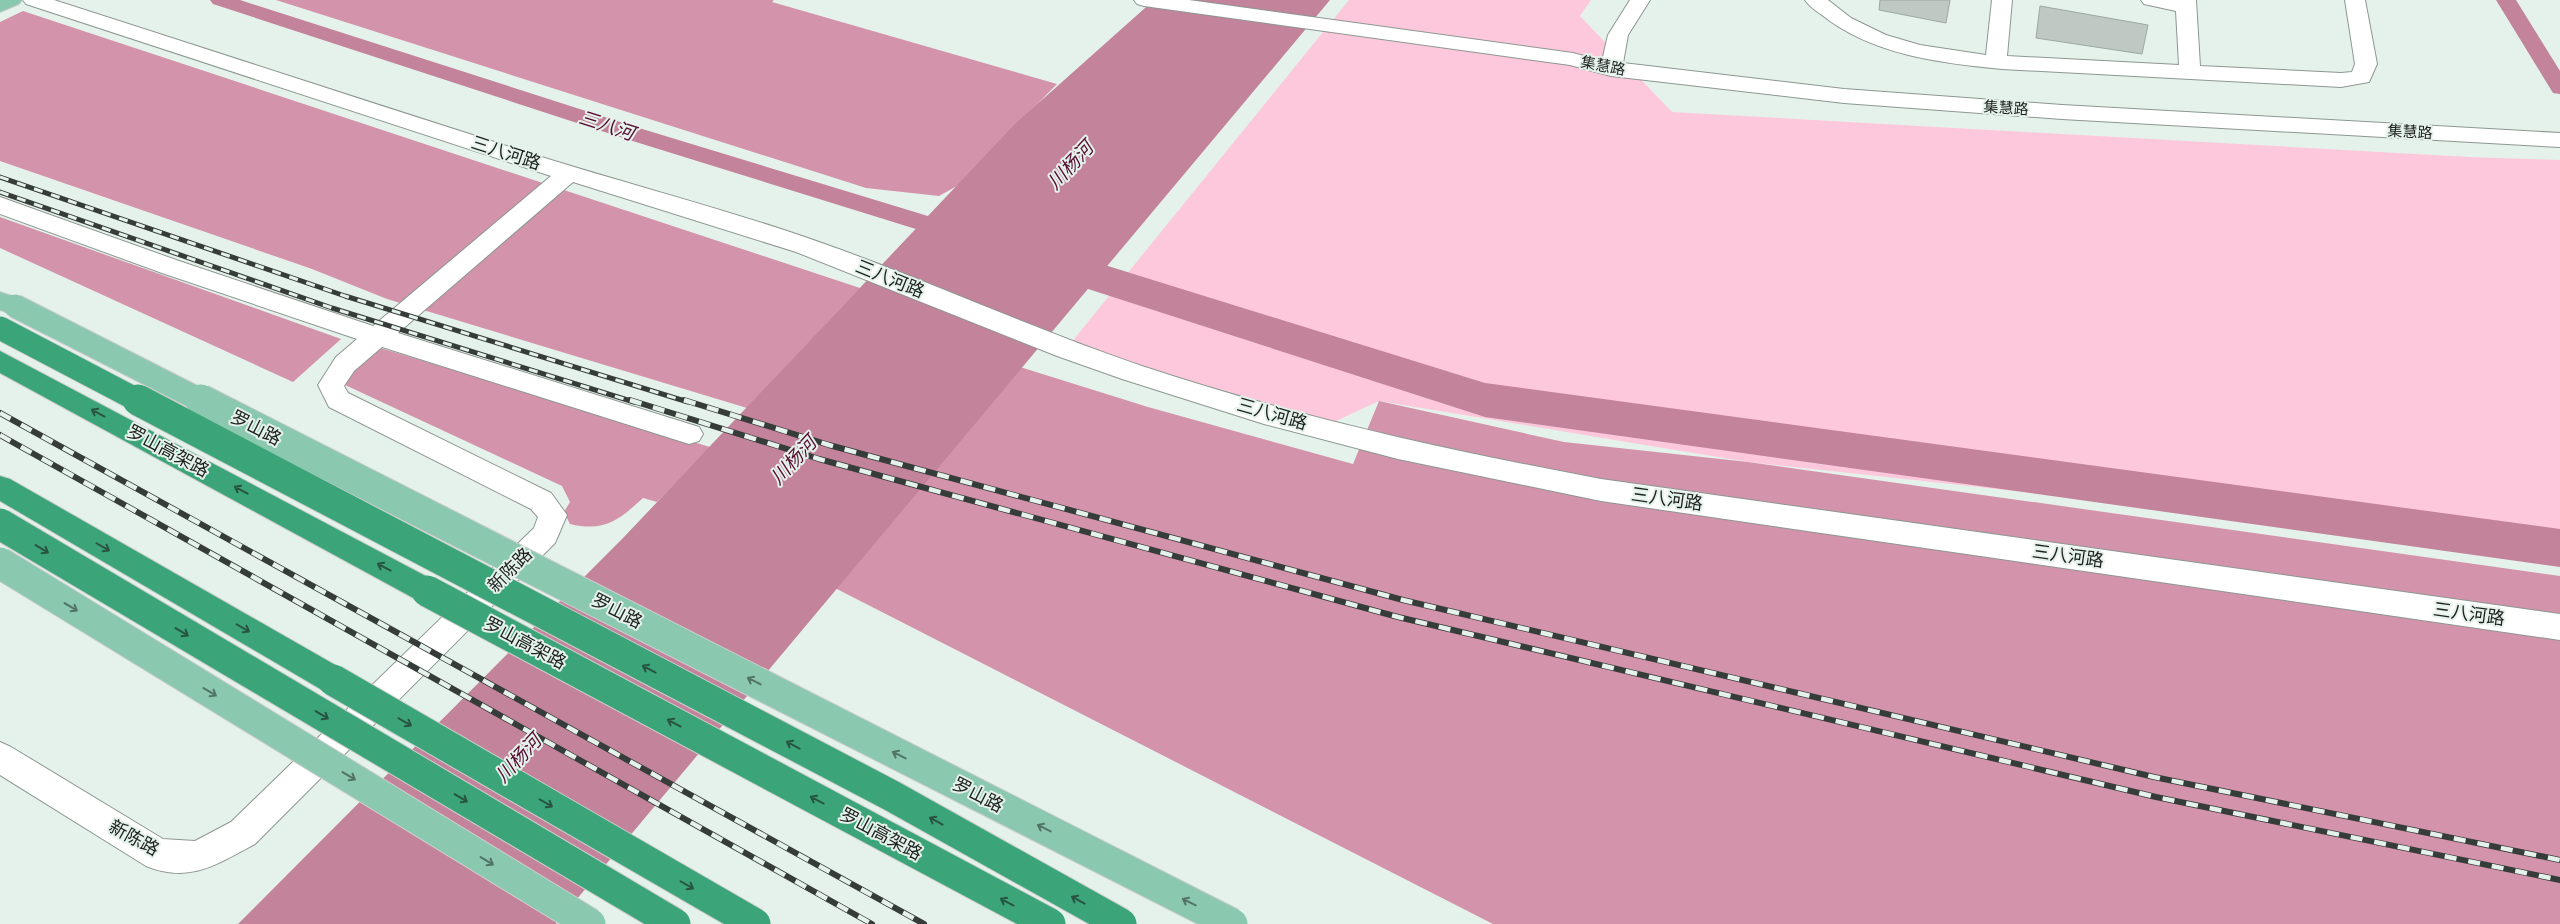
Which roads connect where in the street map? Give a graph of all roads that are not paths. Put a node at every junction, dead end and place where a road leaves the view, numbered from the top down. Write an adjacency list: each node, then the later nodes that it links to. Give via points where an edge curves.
1 (12, 0): 11 (main road)
2 (33, 0): 16 (street, 三八河路)
3 (1144, 0): 13 (street, 集慧路)
4 (1626, 0): 13 (street, via 1606,34)
5 (1640, 0): 13 (street)
6 (1814, 0): 12 (street, via 1853,27 1897,45 1942,56)
7 (2002, 0): 12 (street)
8 (2151, 0): 10 (street)
9 (2355, 0): 14 (street, via 2366,64 2361,76 2341,80)
10 (2187, 3): 14 (street)
11 (0, 6)
12 (1996, 61): 14 (street)
13 (1606, 62): 15 (street, 集慧路, via 1844,96 2062,112)
14 (2190, 72)
15 (2557, 133)
16 (568, 173): 19 (street, 新陈路); 25 (street, 三八河路, via 748,227 853,264 1066,349 1260,411 1407,452 1601,490)
17 (0, 205): 19 (street, via 79,236)
18 (5, 312): 31 (highway, one-way to 18, bridge); 32 (main road, 罗山路, one-way to 18, bridge)
19 (377, 337): 21 (street); 26 (street, 新陈路, via 345,364 331,385 338,400 541,501 553,515 545,535 243,833 197,857 158,856)
20 (0, 361): 30 (highway, 罗山高架路, one-way to 20, bridge)
21 (689, 434)
22 (0, 487): 29 (highway, one-way to 29, bridge)
23 (0, 524): 28 (highway, one-way to 28, bridge)
24 (0, 563): 27 (main road, one-way to 27, bridge)
25 (2560, 627)
26 (0, 757)
27 (590, 924)
28 (675, 924)
29 (755, 924)
30 (1050, 924)
31 (1121, 924)
32 (1232, 924)

